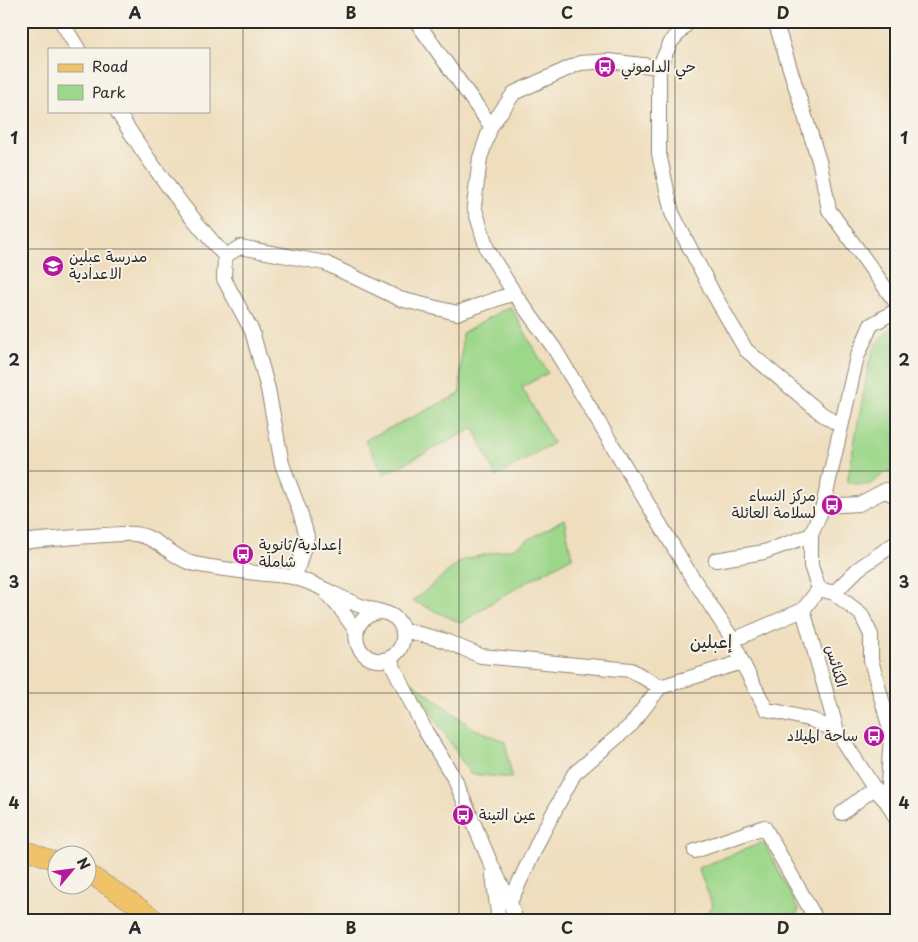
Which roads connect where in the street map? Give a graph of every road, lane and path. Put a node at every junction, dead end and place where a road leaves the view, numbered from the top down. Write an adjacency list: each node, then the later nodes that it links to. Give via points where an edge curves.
1 (61, 21): 5 (street)
2 (416, 21): 8 (street)
3 (689, 21): 6 (street, via 671,42)
4 (775, 21): 11 (street, via 820,164 829,210)
5 (77, 48)
6 (659, 67): 8 (street, via 609,61 580,63 514,92); 13 (street, via 659,154 672,214 712,293 746,350)
7 (118, 112): 9 (street, via 145,155)
8 (492, 126): 10 (street, via 480,158 474,206 487,249)
9 (225, 256): 10 (street, via 240,247 325,263 400,299 457,313); 20 (street, via 224,279 252,331 268,389 282,464 307,536)
10 (514, 293): 28 (street, via 554,348)
11 (897, 304)
12 (897, 310): 13 (street, via 870,325 857,357)
13 (841, 426): 15 (street)
14 (897, 498): 15 (street, via 886,490 859,504)
15 (822, 506): 16 (street)
16 (811, 535): 19 (street, via 764,552); 21 (street, via 811,566)
17 (21, 542): 20 (street, via 135,534 154,540 188,562)
18 (897, 542): 23 (street, via 858,569)
19 (716, 560)
20 (295, 577): 22 (street)
21 (819, 589): 23 (street); 24 (street)
22 (323, 590): 25 (street); 27 (street)
23 (834, 593): 32 (street, via 861,614 872,635 871,660)
24 (803, 610): 28 (street); 33 (street, الكنائس)
25 (381, 612): 26 (street, via 394,617); 27 (street, via 367,616)
26 (403, 630): 29 (street, via 401,647); 31 (street, via 442,640 481,656 631,670)
27 (356, 631): 29 (street, via 357,644 365,656 380,660)
28 (733, 640): 30 (street)
29 (389, 658): 41 (street, via 426,732 455,780)
30 (742, 662): 31 (street); 33 (street, via 766,710 812,720)
31 (660, 687): 43 (street, via 631,725 574,774)
32 (890, 710): 35 (street)
33 (837, 731): 34 (street, الكنائس)
34 (874, 788): 35 (street, الكنائس); 36 (street)
35 (887, 802): 37 (street, الكنائس)
36 (842, 813)
37 (897, 820)
38 (21, 847): 40 (main road)
39 (694, 851): 48 (street, via 764,827)
40 (48, 858)
41 (491, 864): 43 (street); 46 (street)
42 (98, 882): 44 (main road)
43 (510, 902): 47 (street)
44 (137, 915): 45 (main road)
45 (158, 921)
46 (499, 921)
47 (516, 921)
48 (817, 921)

